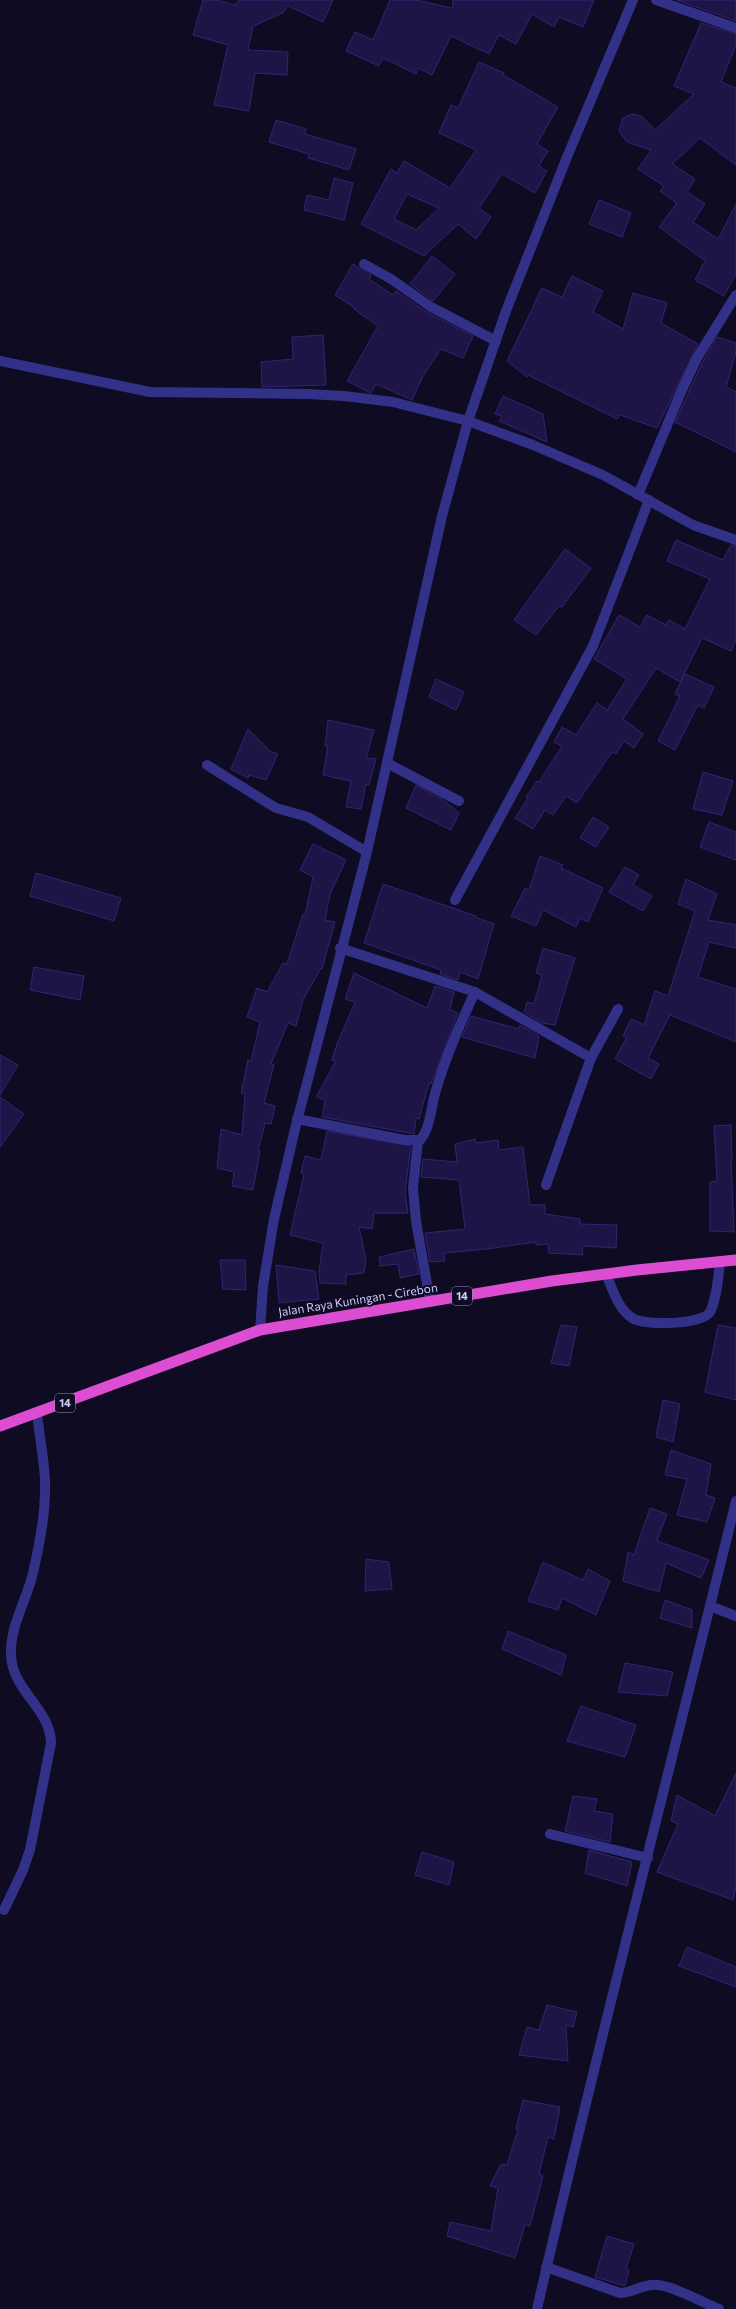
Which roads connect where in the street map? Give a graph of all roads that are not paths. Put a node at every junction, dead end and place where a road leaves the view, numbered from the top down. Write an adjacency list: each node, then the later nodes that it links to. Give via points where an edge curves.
1 (633, 0): 6 (street, via 567,157)
2 (656, 0): 3 (street)
3 (736, 28)
4 (364, 264): 6 (street, via 431,307)
5 (736, 295): 9 (street, via 697,358)
6 (496, 342): 8 (street)
7 (0, 361): 8 (street, via 150,392 344,396 393,402)
8 (468, 421): 9 (street, via 534,445 603,475); 12 (street, via 442,516)
9 (638, 495): 10 (street)
10 (650, 500): 11 (street, via 693,525); 16 (street, via 593,646)
11 (736, 540)
12 (387, 763): 14 (street); 15 (street)
13 (207, 765): 15 (street, via 276,808 308,818)
14 (459, 801)
15 (367, 852): 17 (street)
16 (455, 900)
17 (340, 948): 18 (street); 21 (street)
18 (474, 992): 20 (street); 22 (street, via 436,1089 422,1138)
19 (618, 1009): 20 (street)
20 (591, 1058): 23 (street)
21 (297, 1120): 22 (street); 28 (street, via 274,1219 263,1286)
22 (418, 1141): 27 (street, via 413,1188)
23 (546, 1185)
24 (736, 1260): 25 (highway, Jalan Raya Kuningan - Cirebon / 14)
25 (720, 1262): 26 (highway, Jalan Raya Kuningan - Cirebon / 14); 26 (street, via 714,1301 709,1313 704,1318 692,1321 649,1324 631,1318 622,1308)
26 (606, 1274): 27 (highway, Jalan Raya Kuningan - Cirebon / 14)
27 (430, 1301): 28 (highway, Jalan Raya Kuningan - Cirebon / 14)
28 (260, 1330): 29 (highway, Jalan Raya Kuningan - Cirebon / 14)
29 (36, 1413): 30 (highway, Jalan Raya Kuningan - Cirebon / 14); 36 (street, via 45,1479 42,1535 33,1575 11,1642 11,1655 12,1670 17,1680 50,1726 51,1743 30,1850)
30 (0, 1426)
31 (736, 1501): 32 (street)
32 (710, 1606): 33 (street); 35 (street)
33 (736, 1616)
34 (550, 1834): 35 (street)
35 (648, 1858): 37 (street, via 594,2063)
36 (4, 1910)
37 (546, 2267): 38 (street); 39 (street, via 620,2292 630,2292 649,2285 661,2286)
38 (537, 2309)
39 (719, 2309)

